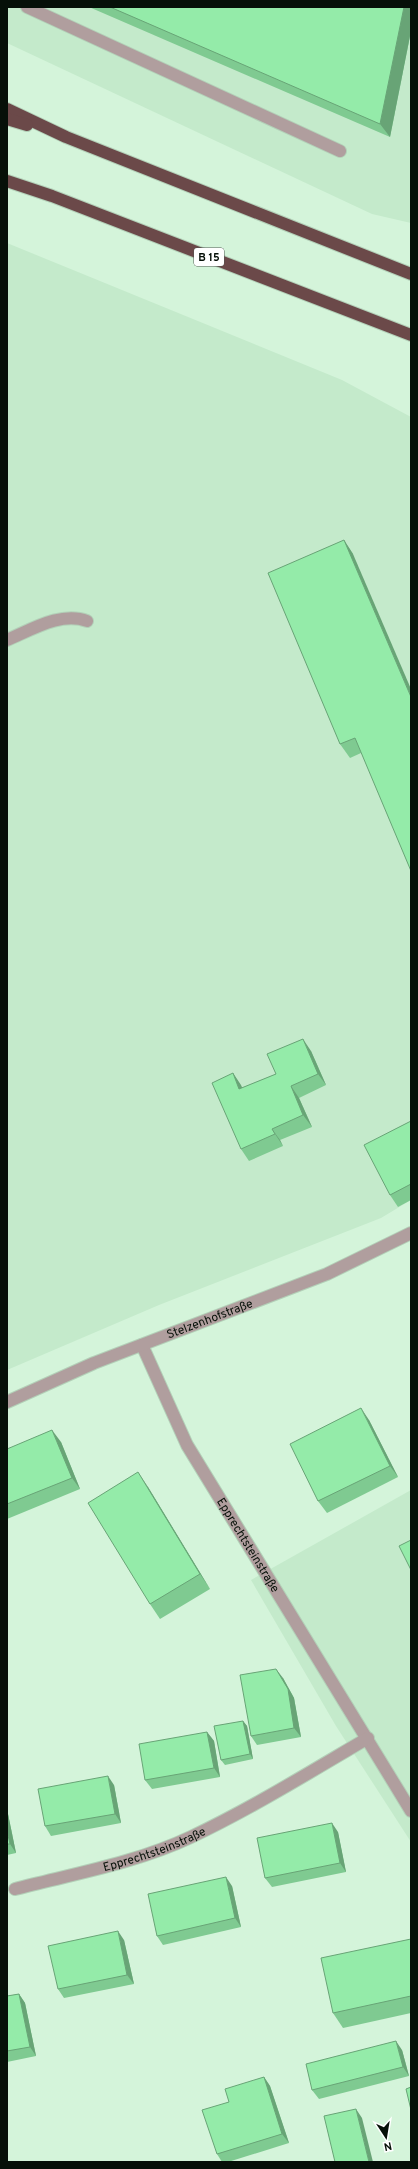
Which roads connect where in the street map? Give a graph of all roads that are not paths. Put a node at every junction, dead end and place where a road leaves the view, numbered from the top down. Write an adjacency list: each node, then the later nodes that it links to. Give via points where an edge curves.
1 (28, 7): 5 (street)
2 (7, 109): 4 (highway)
3 (7, 119): 4 (highway)
4 (66, 137): 7 (highway)
5 (340, 151)
6 (7, 181): 8 (highway, B 15, via 60,199)
7 (411, 274)
8 (411, 335)
9 (87, 621): 10 (street, via 77,618 57,620)
10 (7, 640)
11 (411, 1233): 12 (street, Stelzenhofstraße, via 326,1274)
12 (142, 1345): 13 (street, Stelzenhofstraße); 14 (street, Epprechtsteinstraße, via 187,1445)
13 (7, 1402)
14 (368, 1738): 15 (street, Epprechtsteinstraße); 16 (street, Epprechtsteinstraße, via 190,1837 136,1858)
15 (411, 1811)
16 (15, 1890)

